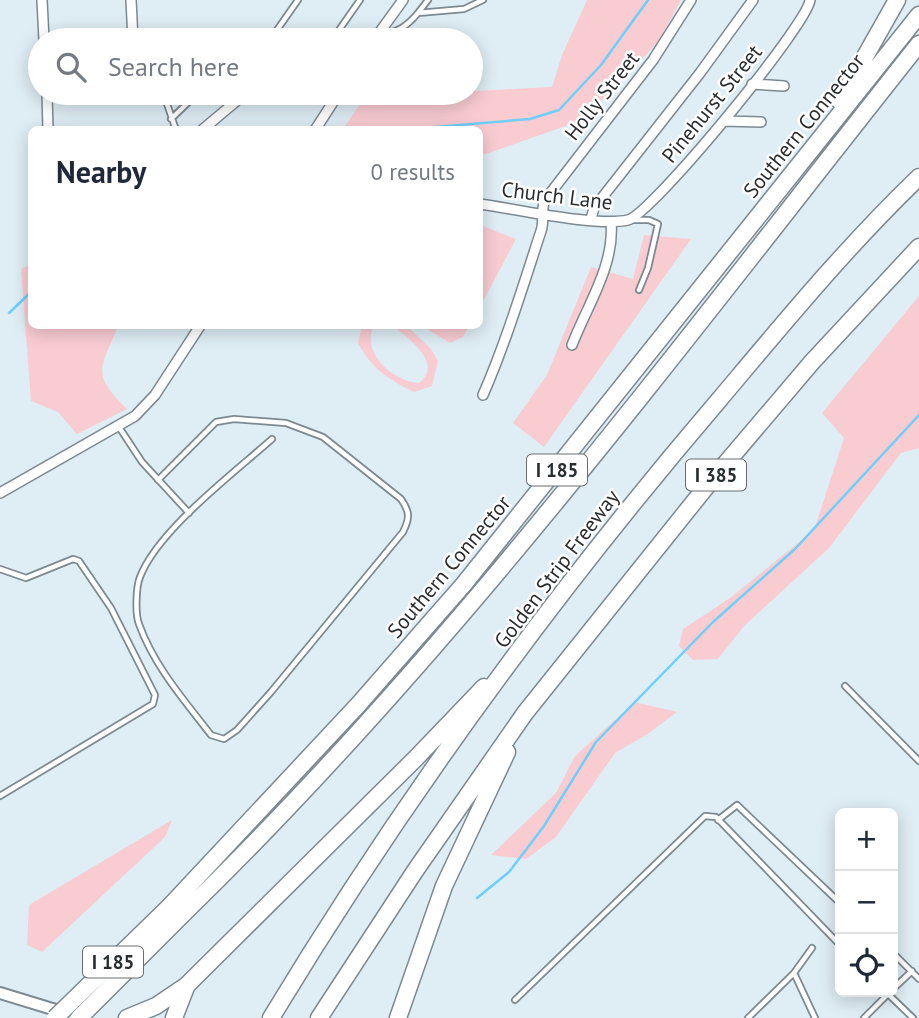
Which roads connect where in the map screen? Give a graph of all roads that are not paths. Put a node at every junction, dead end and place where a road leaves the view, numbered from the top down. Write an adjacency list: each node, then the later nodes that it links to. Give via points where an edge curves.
1 (41, 0): 14 (street)
2 (131, 0): 15 (street)
3 (298, 0): 16 (lane)
4 (360, 0): 17 (lane)
5 (402, 0): 18 (street)
6 (428, 0): 12 (lane)
7 (483, 0): 12 (lane, via 464,9)
8 (691, 0): 40 (street, Holly Street, via 653,60 545,200)
9 (753, 0): 41 (street, Pinehurst Street, via 594,208)
10 (810, 0): 21 (street, Pinehurst Street)
11 (897, 0): 35 (highway)
12 (418, 13): 19 (lane)
13 (919, 15): 35 (highway, Southern Connector / I 185)
14 (43, 28)
15 (132, 28)
16 (278, 28)
17 (340, 28)
18 (382, 28)
19 (402, 28)
20 (919, 44): 62 (highway, Southern Connector / I 185, via 450,628 281,817)
21 (752, 84): 22 (street); 29 (street, Pinehurst Street)
22 (784, 86)
23 (47, 105): 31 (street)
24 (167, 105): 28 (lane)
25 (186, 105): 28 (lane)
26 (232, 105): 33 (street)
27 (331, 105): 34 (street)
28 (171, 119): 32 (lane)
29 (724, 121): 30 (street); 42 (street, Pinehurst Street, via 646,210)
30 (761, 122)
31 (48, 126)
32 (174, 126)
33 (207, 126)
34 (318, 126)
35 (815, 145): 62 (highway, Southern Connector / I 185, via 464,584)
36 (919, 164): 38 (highway)
37 (919, 177): 38 (highway, Golden Strip Freeway / I 385)
38 (896, 200): 55 (highway, Golden Strip Freeway / I 385, via 656,473)
39 (483, 204): 40 (street, Church Lane)
40 (541, 212): 41 (street, Church Lane); 48 (street, via 542,231)
41 (591, 219): 43 (street, Church Lane)
42 (629, 220): 43 (street, Church Lane); 45 (lane, via 658,224)
43 (611, 222): 47 (street, via 612,238 601,278)
44 (919, 247): 57 (highway, I 385, via 772,408)
45 (639, 290)
46 (198, 329): 49 (street, via 155,395)
47 (572, 345)
48 (484, 395)
49 (118, 428): 51 (lane); 52 (street)
50 (272, 439): 53 (lane)
51 (158, 480): 53 (lane); 53 (lane, via 216,422 286,422 323,437 408,509 410,518 403,532 271,692 224,739 211,735 163,673 138,621 139,578 156,550)
52 (0, 493)
53 (189, 514)
54 (0, 569): 59 (lane, via 26,578 73,559 79,561 111,608 155,695 153,704)
55 (531, 637): 70 (highway); 79 (highway, Golden Strip Freeway / I 385, via 394,826)
56 (845, 686): 58 (lane)
57 (525, 713): 80 (highway, I 385); 81 (highway, via 444,886)
58 (919, 761)
59 (0, 796)
60 (718, 820): 61 (lane, via 737,805); 63 (lane); 74 (lane, via 705,816)
61 (835, 898)
62 (177, 910): 75 (highway, Southern Connector / I 185, bridge); 76 (highway, Southern Connector / I 185, bridge)
63 (835, 940)
64 (812, 948): 67 (lane)
65 (898, 958): 66 (lane)
66 (912, 971): 68 (lane); 69 (lane)
67 (794, 973): 82 (lane); 83 (lane)
68 (919, 979)
69 (898, 984)
70 (187, 985): 77 (highway); 78 (highway)
71 (0, 993): 76 (street)
72 (884, 997): 84 (lane)
73 (894, 997): 85 (lane)
74 (514, 1000)
75 (55, 1018)
76 (80, 1018)
77 (127, 1018)
78 (174, 1018)
79 (271, 1018)
80 (319, 1018)
81 (398, 1018)
82 (748, 1018)
83 (815, 1018)
84 (864, 1018)
85 (913, 1018)

